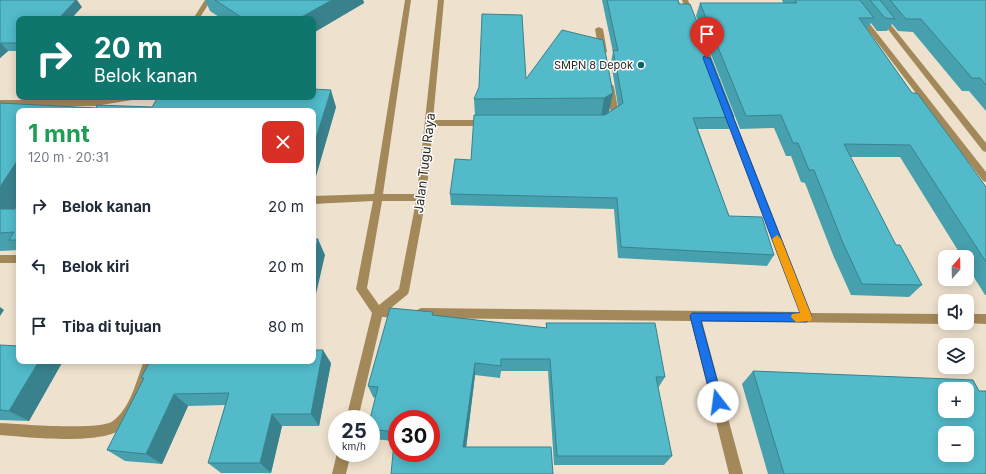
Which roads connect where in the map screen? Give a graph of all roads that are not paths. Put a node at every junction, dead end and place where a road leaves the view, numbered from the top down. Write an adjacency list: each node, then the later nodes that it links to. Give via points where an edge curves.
1 (208, 0): 7 (street)
2 (408, 0): 20 (street)
3 (440, 0): 17 (street, Jalan Tugu Raya)
4 (685, 0): 9 (street)
5 (848, 0): 19 (street)
6 (868, 0): 18 (street)
7 (198, 16)
8 (599, 29): 10 (street)
9 (696, 30)
10 (605, 60)
11 (608, 75): 16 (street, via 615,114)
12 (114, 100): 13 (street, via 95,103)
13 (0, 103)
14 (724, 103): 27 (street)
15 (500, 122): 17 (street)
16 (603, 122)
17 (429, 123): 21 (street, Jalan Tugu Raya)
18 (986, 149)
19 (986, 180)
20 (378, 197): 21 (street); 22 (street); 25 (street, via 361,289)
21 (421, 198): 25 (street, Jalan Tugu Raya, via 404,291)
22 (316, 200)
23 (0, 259): 24 (street)
24 (16, 259)
25 (378, 312): 26 (street); 32 (street)
26 (695, 316): 27 (street); 36 (street)
27 (807, 317): 28 (street)
28 (938, 319)
29 (974, 319): 30 (street)
30 (986, 319)
31 (149, 364): 33 (street, via 131,410 116,427 98,432)
32 (354, 410)
33 (0, 430)
34 (342, 462): 35 (street)
35 (339, 474)
36 (736, 474)

